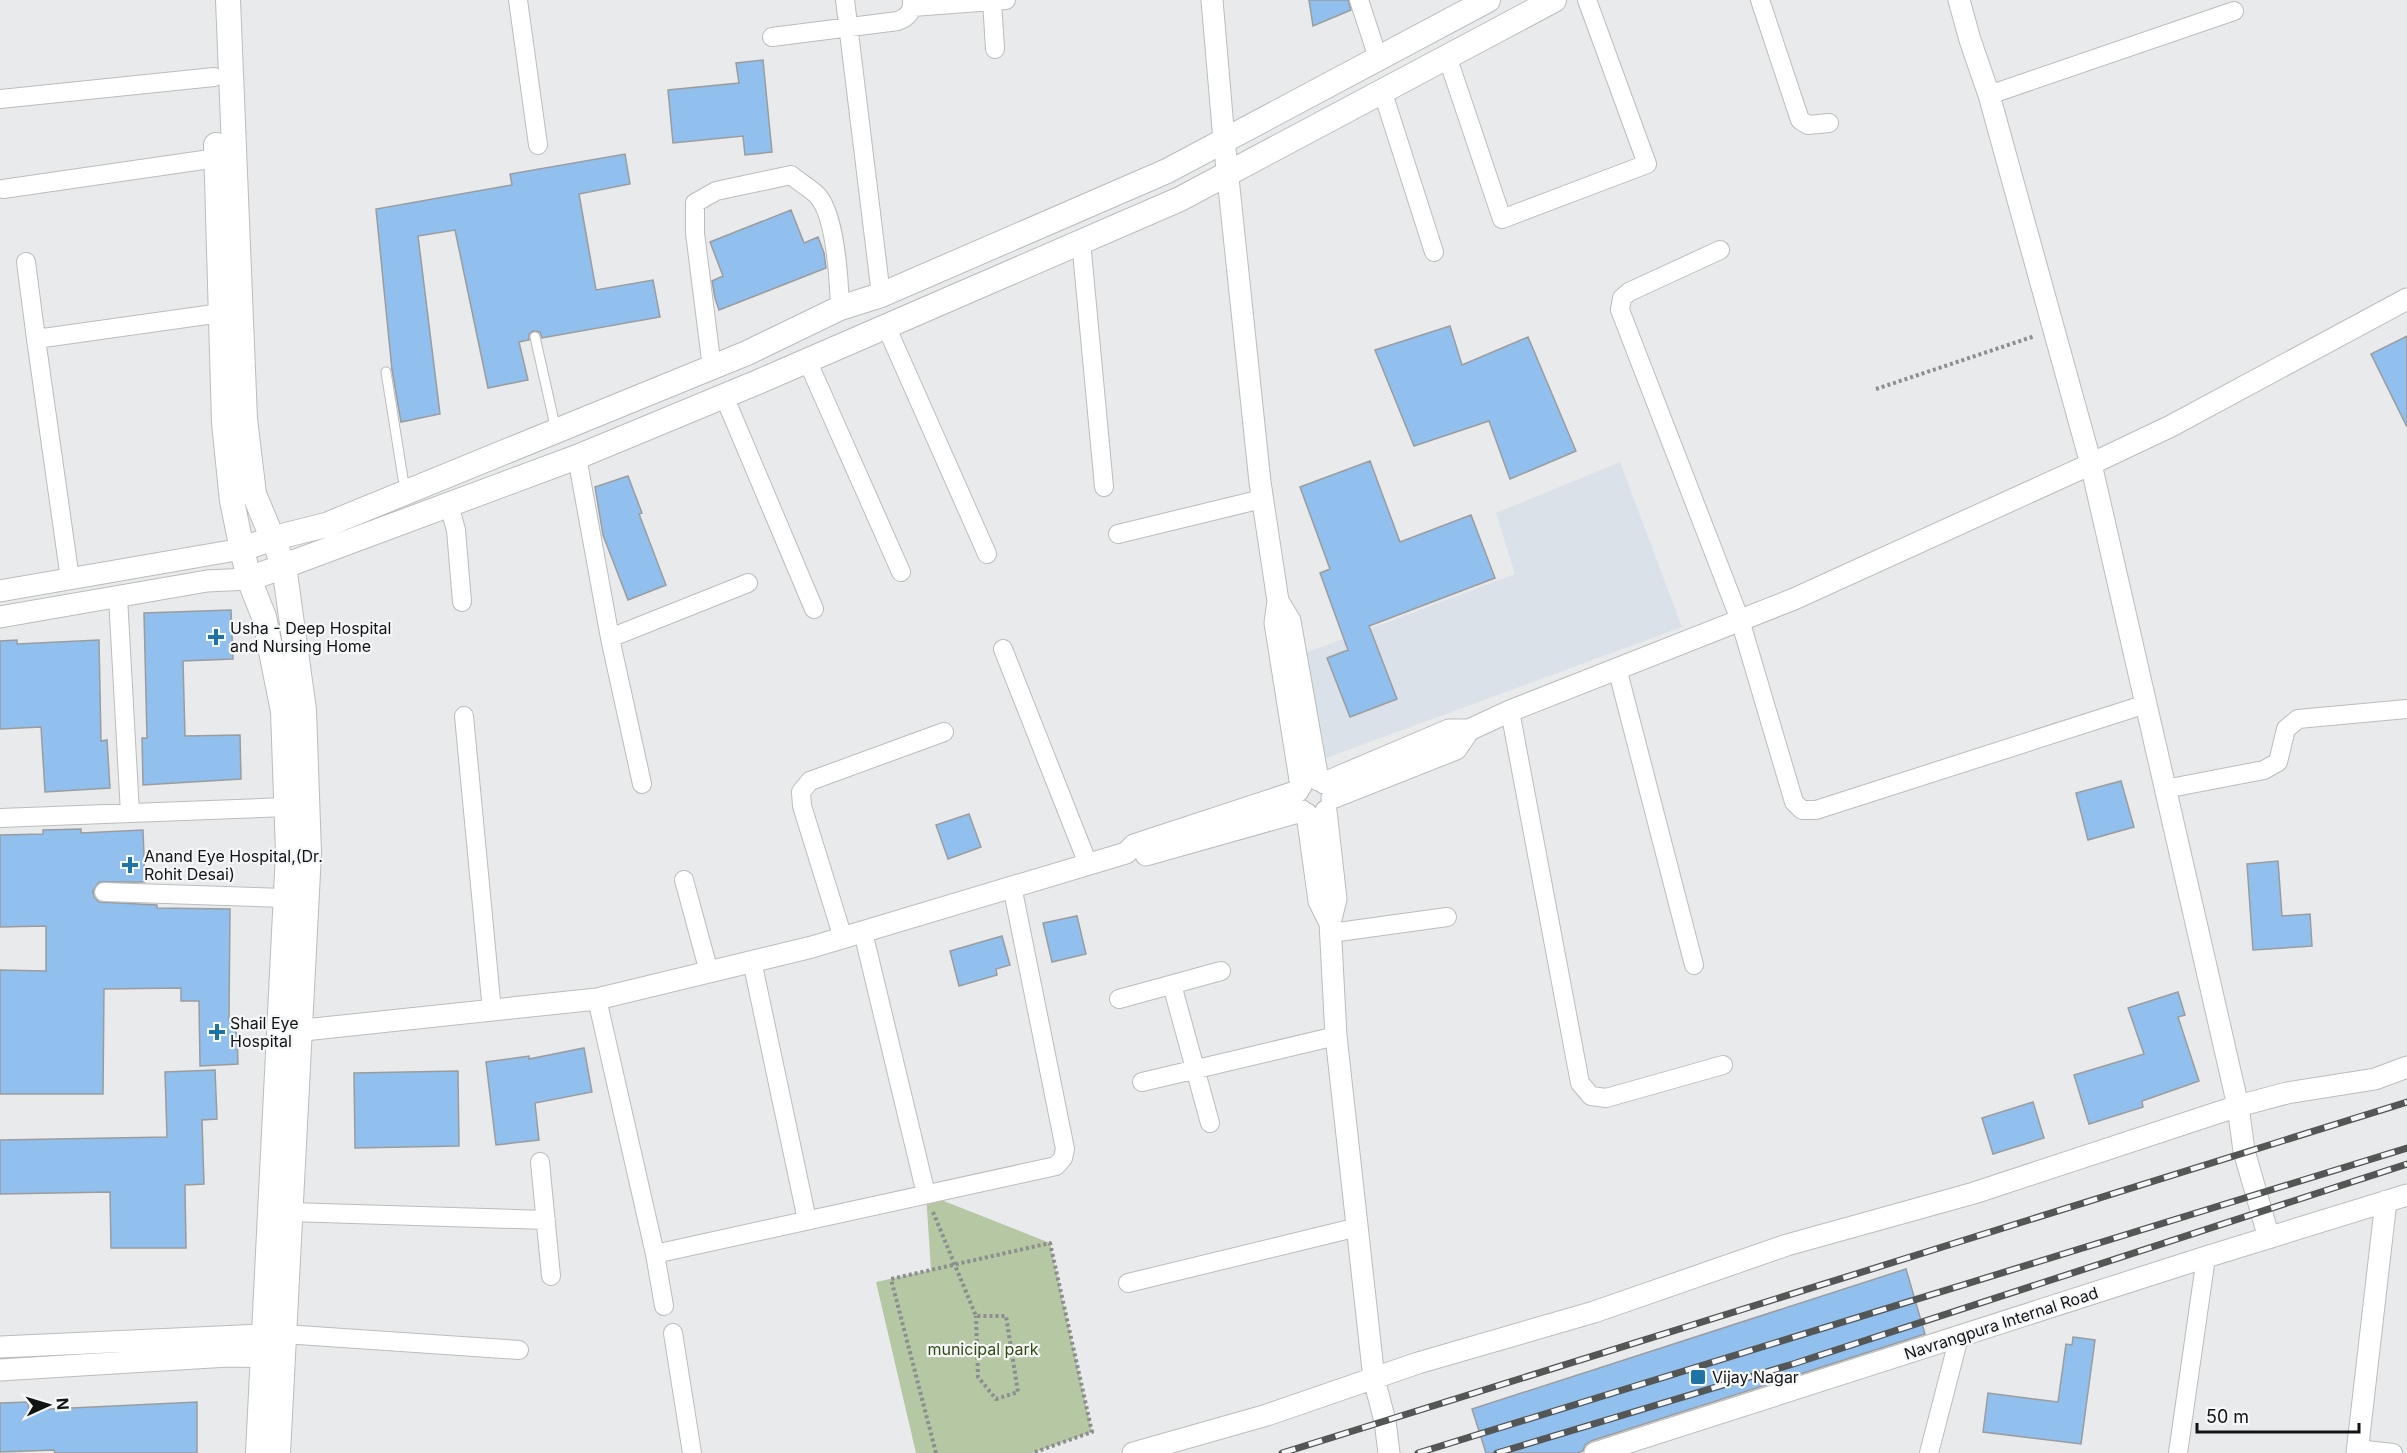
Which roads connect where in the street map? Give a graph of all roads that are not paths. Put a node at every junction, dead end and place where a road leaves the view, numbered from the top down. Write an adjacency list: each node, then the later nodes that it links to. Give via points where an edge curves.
1 (212, 0): 20 (main road)
2 (228, 0): 53 (main road, via 245,419 254,494)
3 (518, 0): 26 (street)
4 (845, 0): 15 (street)
5 (1212, 0): 25 (street)
6 (1359, 0): 19 (street)
7 (1488, 0): 19 (main road)
8 (1554, 0): 18 (main road)
9 (1587, 0): 18 (street, via 1647,164 1502,219)
10 (1760, 0): 24 (street, via 1800,120 1808,125)
11 (1959, 0): 22 (street)
12 (999, 1): 13 (street); 17 (street)
13 (912, 4): 15 (street, via 907,17 898,21)
14 (2234, 11): 22 (street)
15 (848, 28): 16 (street); 34 (street)
16 (772, 37)
17 (995, 49)
18 (1447, 56): 21 (main road)
19 (1378, 58): 25 (main road)
20 (214, 77): 23 (street); 27 (main road)
21 (1382, 90): 28 (main road); 32 (street)
22 (1989, 95): 47 (street)
23 (0, 99)
24 (1829, 123)
25 (1224, 140): 28 (street); 34 (main road, via 1167,171)
26 (538, 145)
27 (217, 158): 29 (street); 37 (main road)
28 (1227, 173): 30 (main road, via 1180,199); 50 (street)
29 (3, 189)
30 (1081, 242): 38 (main road); 48 (street)
31 (1720, 250): 66 (street, via 1629,292 1622,297 1620,310)
32 (1434, 252)
33 (26, 262): 40 (street)
34 (881, 295): 36 (main road)
35 (2407, 299): 47 (street, via 2171,426)
36 (840, 308): 42 (main road); 42 (street, via 839,266 819,196 791,176 716,191 695,202 695,233)
37 (221, 313): 40 (street); 54 (main road, via 224,423 232,501)
38 (886, 326): 41 (main road); 55 (street)
39 (535, 337): 45 (lane)
40 (36, 339): 58 (street)
41 (807, 360): 44 (main road); 57 (street)
42 (712, 368): 45 (main road)
43 (386, 372): 49 (lane)
44 (724, 396): 46 (main road); 64 (street)
45 (557, 432): 49 (main road)
46 (577, 457): 51 (main road); 67 (street)
47 (2091, 464): 66 (street); 70 (street)
48 (1104, 487)
49 (405, 493): 53 (main road, via 326,525)
50 (1262, 499): 52 (street); 77 (street, via 1278,601 1275,623)
51 (449, 505): 56 (main road); 63 (street, via 456,530)
52 (1118, 534)
53 (274, 538): 54 (main road); 56 (main road)
54 (242, 549): 58 (street); 59 (main road)
55 (987, 554)
56 (284, 566): 59 (main road); 98 (main road, via 303,699 309,853)
57 (901, 572)
58 (70, 579): 61 (street)
59 (249, 579): 62 (street, via 207,581); 78 (main road, via 264,617 283,711)
60 (748, 583): 67 (street)
61 (0, 591)
62 (118, 597): 65 (street); 79 (street)
63 (462, 602)
64 (814, 609)
65 (0, 617)
66 (1740, 620): 69 (street); 70 (street, via 1794,802 1802,810 1816,810)
67 (610, 638): 75 (street)
68 (1003, 649): 81 (street)
69 (1617, 668): 72 (street); 91 (street)
70 (2146, 704): 76 (street)
71 (2407, 710): 76 (street, via 2298,719 2286,729 2278,762 2264,770)
72 (1510, 711): 77 (street, via 1469,730 1456,749); 100 (street, via 1580,1083 1591,1096 1606,1098)
73 (464, 716): 97 (street)
74 (944, 732): 89 (street, via 810,781 801,792)
75 (642, 784)
76 (2165, 789): 104 (street)
77 (1313, 797): 81 (street, via 1137,857 1126,853); 87 (street, via 1336,899)
78 (286, 807): 79 (street); 85 (main road)
79 (130, 813): 80 (street)
80 (0, 818)
81 (1088, 864): 83 (street)
82 (684, 880): 93 (street)
83 (1012, 886): 88 (street); 107 (street, via 1064,1158 1056,1166)
84 (104, 892): 85 (street)
85 (285, 898): 98 (main road)
86 (1447, 917): 87 (street)
87 (1330, 928): 99 (street)
88 (863, 932): 89 (street); 107 (street)
89 (843, 938): 90 (street)
90 (752, 961): 93 (street); 112 (street)
91 (1694, 965)
92 (1221, 971): 94 (street)
93 (709, 972): 95 (street)
94 (1172, 986): 96 (street); 102 (street)
95 (597, 999): 97 (street); 115 (street)
96 (1119, 999)
97 (492, 1011): 98 (street)
98 (289, 1032): 110 (main road); 122 (main road)
99 (1336, 1036): 102 (street); 113 (street)
100 (1723, 1065)
101 (2407, 1067): 104 (street, via 2375,1079 2287,1093)
102 (1195, 1069): 103 (street); 105 (street)
103 (1142, 1082)
104 (2238, 1106): 114 (street, via 2244,1151); 126 (street, via 1974,1193 1787,1245 1594,1312)
105 (1210, 1123)
106 (540, 1162): 111 (street)
107 (926, 1194): 112 (street)
108 (2407, 1195): 109 (street, Navrangpura Internal Road)
109 (2386, 1201): 114 (street, Navrangpura Internal Road); 127 (street)
110 (290, 1212): 111 (street); 122 (main road)
111 (546, 1220): 117 (street)
112 (807, 1220): 115 (street)
113 (1358, 1227): 118 (street); 126 (street)
114 (2268, 1238): 116 (street, Navrangpura Internal Road)
115 (655, 1254): 119 (street)
116 (2206, 1257): 121 (street, Navrangpura Internal Road); 135 (street)
117 (551, 1276)
118 (1128, 1283)
119 (664, 1306)
120 (674, 1333): 130 (street)
121 (1959, 1337): 133 (street, Navrangpura Internal Road); 134 (street)
122 (273, 1345): 123 (street); 124 (street); 125 (street); 128 (main road); 129 (main road)
123 (0, 1347)
124 (519, 1350)
125 (0, 1371)
126 (1374, 1379): 131 (street, via 1267,1415); 132 (street)
127 (2357, 1451): 136 (street)
128 (258, 1453)
129 (278, 1453)
130 (693, 1453)
131 (1133, 1453)
132 (1389, 1453)
133 (1595, 1453)
134 (1929, 1453)
135 (2178, 1453)
136 (2393, 1453)

